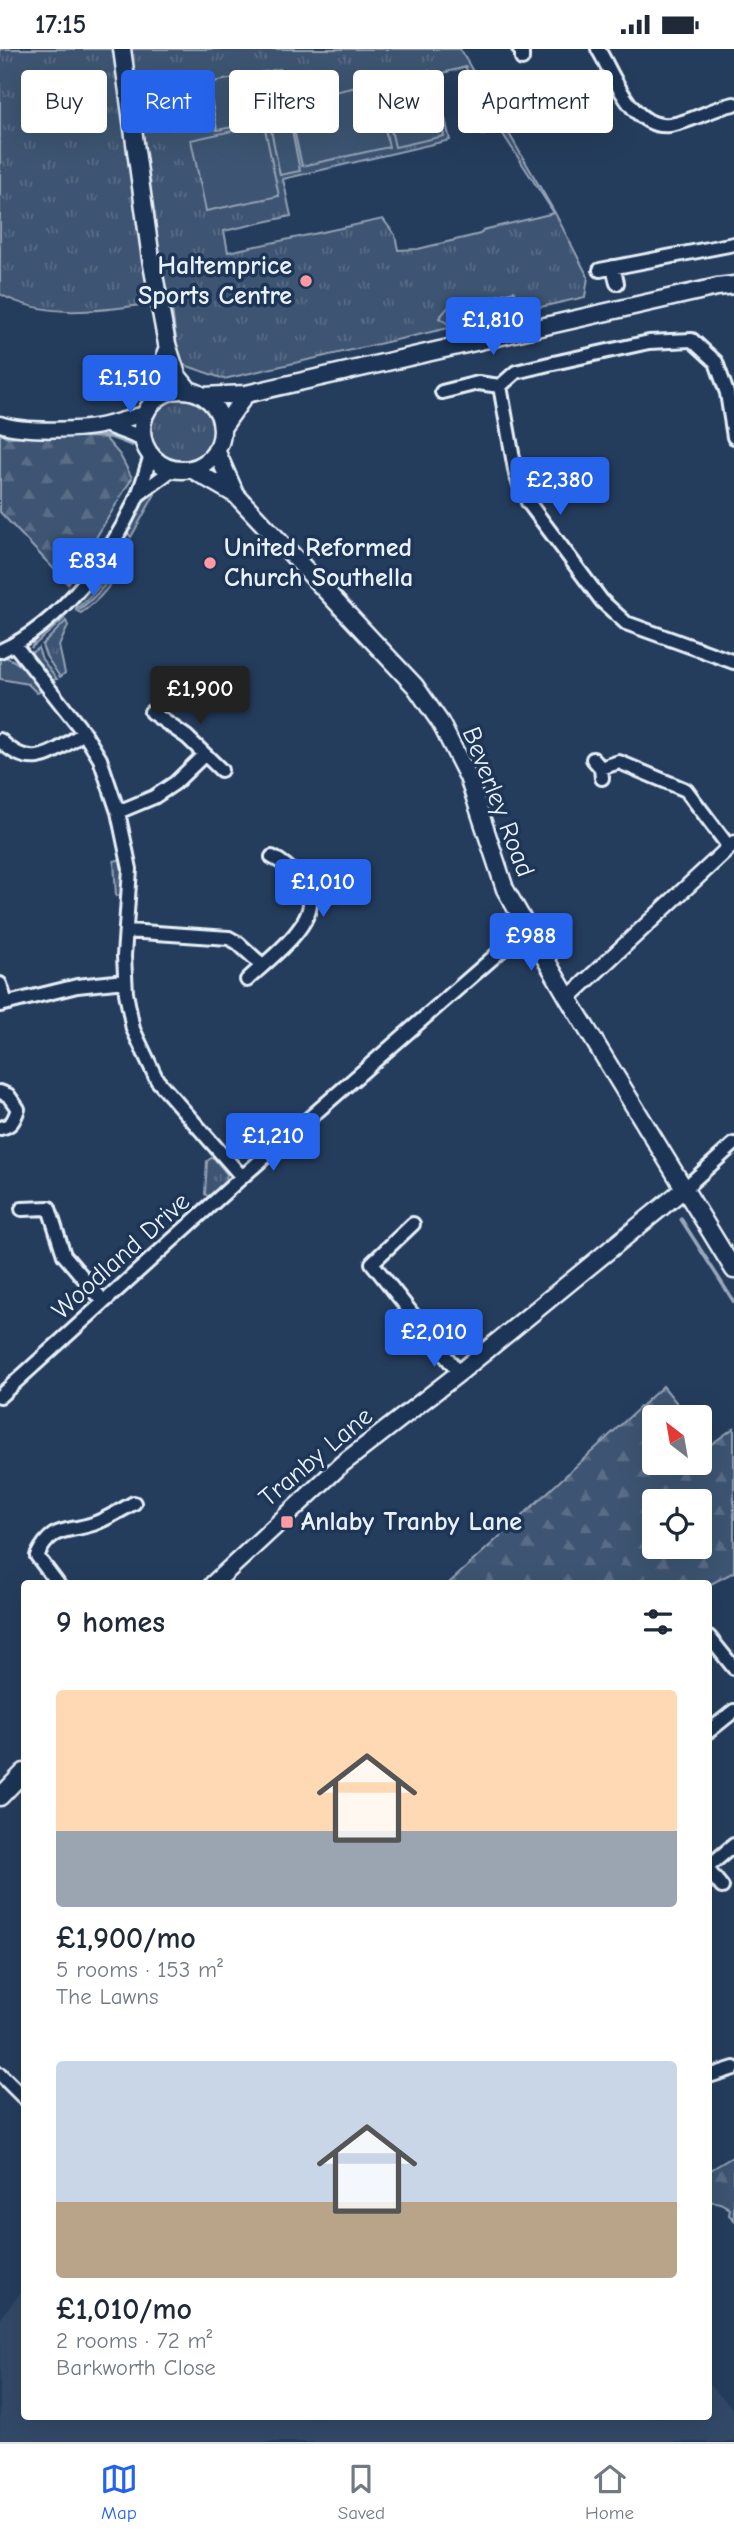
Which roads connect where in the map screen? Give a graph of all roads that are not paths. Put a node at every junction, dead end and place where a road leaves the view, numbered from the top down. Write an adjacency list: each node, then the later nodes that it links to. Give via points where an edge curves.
1 (122, 49): 7 (main road, via 150,259)
2 (598, 49): 3 (street, via 633,109 647,121 669,125)
3 (734, 104)
4 (734, 244): 5 (street, via 607,268)
5 (617, 283)
6 (734, 285): 11 (main road)
7 (167, 344): 10 (main road, via 177,375); 12 (main road)
8 (500, 386): 9 (street, via 478,383); 17 (street, via 516,372 562,361 649,342 692,341 716,362); 27 (street, via 516,475 528,502 603,601 626,623)
9 (442, 392)
10 (197, 393): 11 (main road); 12 (main road, via 168,392); 16 (main road, via 213,404)
11 (246, 394): 16 (main road)
12 (158, 397): 13 (main road)
13 (145, 414): 15 (street); 18 (main road)
14 (0, 424): 15 (street, via 12,428)
15 (107, 425): 18 (street)
16 (222, 428): 19 (main road)
17 (734, 437)
18 (142, 438): 20 (main road)
19 (216, 450): 22 (main road, via 210,459); 23 (main road, Beverley Road)
20 (151, 456): 21 (main road); 24 (street)
21 (173, 469): 22 (main road); 24 (street)
22 (191, 469): 23 (main road, Beverley Road)
23 (236, 495): 37 (main road, Beverley Road, via 415,686 440,722 468,777 505,889)
24 (138, 496): 25 (street, via 93,573 39,627)
25 (14, 644): 26 (street); 29 (street)
26 (0, 651)
27 (734, 662)
28 (151, 712): 31 (street)
29 (84, 733): 30 (street, via 47,757 33,759); 34 (street, via 100,758)
30 (3, 748)
31 (204, 755): 33 (street); 34 (street, via 153,797)
32 (598, 768): 35 (street, via 619,762 686,790)
33 (221, 770)
34 (118, 812): 38 (street, via 130,869)
35 (731, 845): 43 (street)
36 (282, 857): 39 (street, via 306,886 311,901 307,917 287,945)
37 (527, 928): 43 (main road, Beverley Road); 48 (street, Woodland Drive)
38 (127, 931): 39 (street, via 229,938); 40 (street)
39 (262, 965): 41 (street)
40 (125, 981): 44 (street, via 77,986); 48 (street, via 133,1029 157,1080)
41 (247, 981)
42 (0, 984): 44 (street)
43 (568, 999): 49 (main road, Beverley Road)
44 (3, 1004)
45 (0, 1092): 46 (street, via 18,1109 13,1122)
46 (0, 1128)
47 (734, 1144): 49 (street)
48 (242, 1177): 53 (street, Woodland Drive)
49 (685, 1188): 52 (main road, Beverley Road); 54 (main road, Tranby Lane)
50 (22, 1209): 53 (street, via 49,1208 64,1255)
51 (413, 1224): 54 (street, via 372,1263)
52 (734, 1270)
53 (104, 1302): 55 (street, Woodland Drive)
54 (459, 1373): 58 (main road, Tranby Lane, via 342,1464)
55 (0, 1396)
56 (134, 1503): 57 (street, via 45,1541 37,1556)
57 (55, 1580)
58 (217, 1580)
59 (712, 1641): 60 (street)
60 (734, 1668)
61 (734, 1711): 62 (street)
62 (712, 1729)
63 (21, 1776): 64 (main road)
64 (0, 1797)
65 (734, 1845): 66 (street)
66 (712, 1866)
67 (712, 1873): 68 (street)
68 (722, 1887)
69 (734, 2068): 71 (street)
70 (0, 2074): 72 (street)
71 (712, 2075)
72 (21, 2095)

